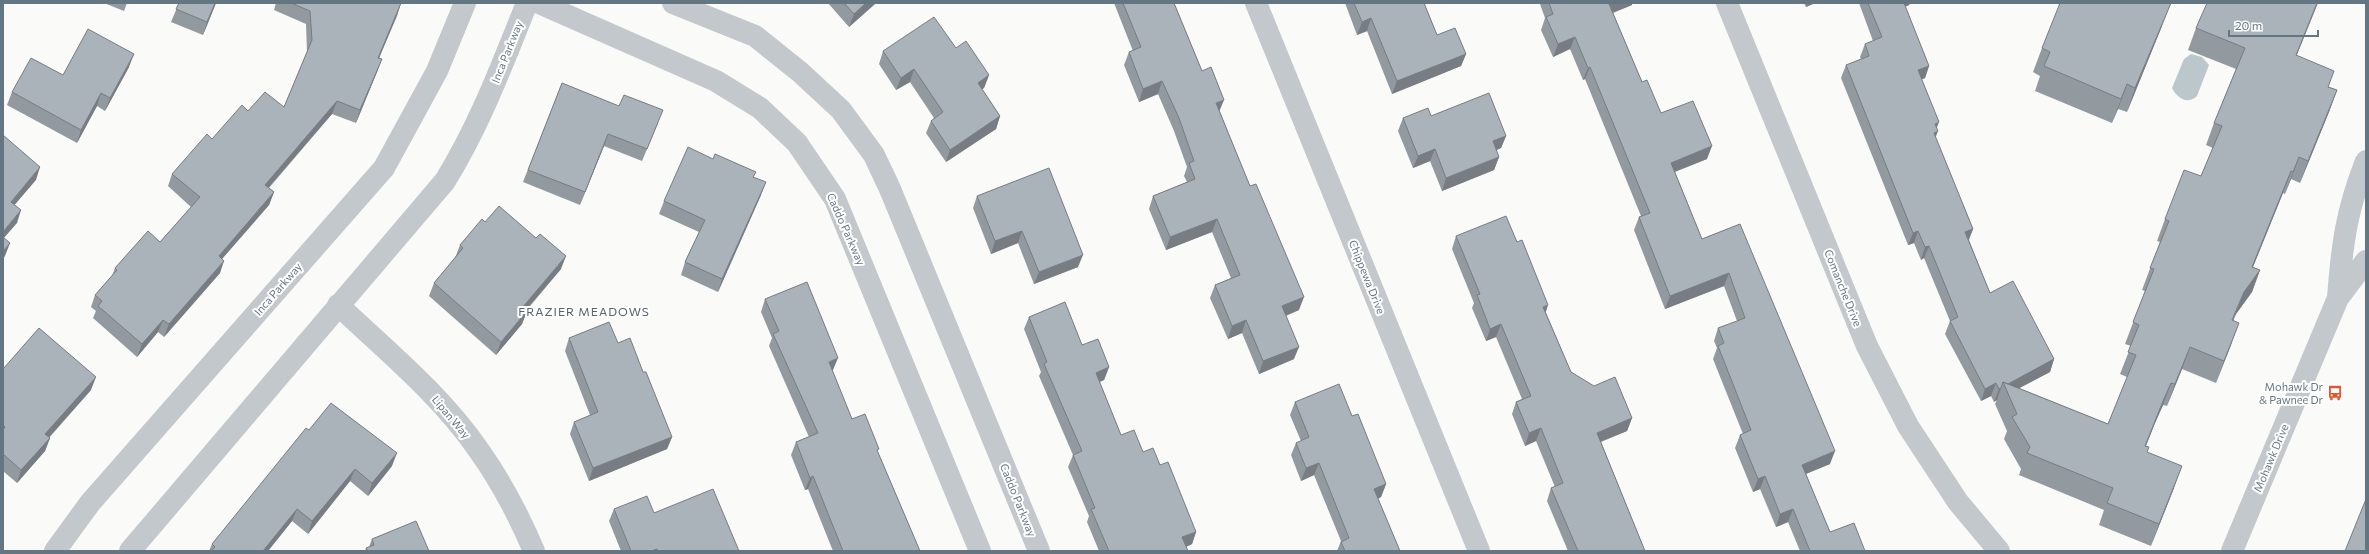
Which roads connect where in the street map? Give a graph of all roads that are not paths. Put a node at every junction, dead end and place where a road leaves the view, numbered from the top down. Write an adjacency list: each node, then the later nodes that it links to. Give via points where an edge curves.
1 (465, 3): 11 (street, Inca Parkway, via 437,71 384,168 90,504)
2 (527, 3): 10 (street, Inca Parkway, via 481,116 445,181)
3 (539, 3): 14 (street, Caddo Parkway, via 716,81 760,108 797,143 835,199)
4 (673, 3): 15 (street, Caddo Parkway, via 755,36 800,72 841,110 874,156 890,189)
5 (1256, 3): 16 (street, Chippewa Drive)
6 (1727, 3): 17 (street, Comanche Drive, via 1867,346 1908,426 1958,502)
7 (2366, 161): 9 (street, Mohawk Drive, via 2347,214)
8 (2366, 261): 9 (street, Mohawk Drive)
9 (2338, 298): 18 (street, Mohawk Drive)
10 (338, 305): 12 (street, Inca Parkway); 13 (street, Lipan Way, via 435,397 480,451 516,510)
11 (55, 551)
12 (130, 551)
13 (534, 551)
14 (980, 551)
15 (1039, 551)
16 (1479, 551)
17 (1999, 551)
18 (2232, 551)

